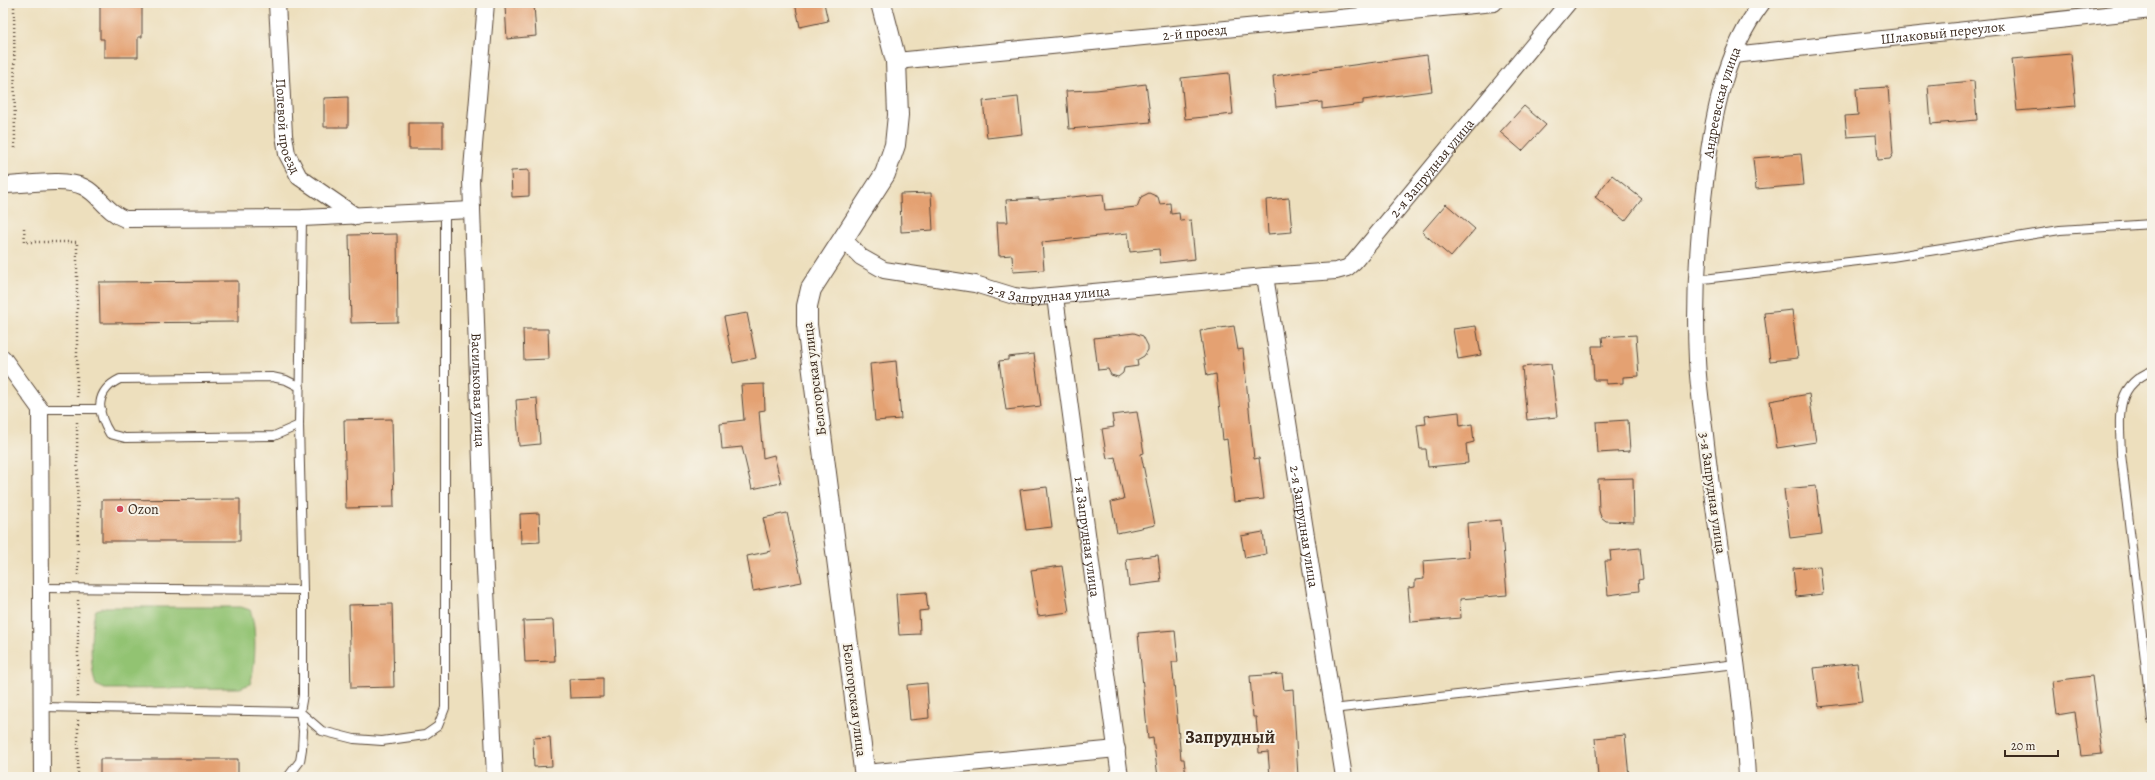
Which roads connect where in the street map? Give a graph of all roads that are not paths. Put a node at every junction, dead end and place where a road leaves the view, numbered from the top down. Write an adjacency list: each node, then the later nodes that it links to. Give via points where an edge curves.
1 (277, 3): 14 (street, Полевой проезд, via 287,154 299,177)
2 (486, 3): 12 (street, Васильковая улица, via 471,181)
3 (881, 3): 9 (street, Белогорская улица)
4 (1494, 3): 9 (street, 2-й проезд)
5 (1568, 3): 18 (street, 2-я Запрудная улица, via 1354,262 1347,268 1336,271)
6 (1762, 3): 8 (street, Андреевская улица)
7 (2152, 10): 8 (street, Шлаковый переулок)
8 (1733, 55): 11 (street, Андреевская улица, via 1720,93 1713,126)
9 (896, 61): 17 (street, Белогорская улица, via 898,114 895,145 885,174)
10 (3, 185): 15 (street, via 62,183 83,186 113,214 125,219)
11 (1702, 208): 19 (street, 3-я Запрудная улица)
12 (472, 210): 13 (street); 38 (street, Васильковая улица)
13 (445, 212): 14 (street); 32 (lane, via 445,708 438,726 425,735 382,741 354,740 322,731)
14 (357, 217): 15 (street)
15 (302, 218): 23 (lane)
16 (2152, 224): 19 (lane, via 2060,230 1892,257)
17 (844, 240): 20 (street, 2-я Запрудная улица, via 861,257 884,270 975,284 1014,296); 35 (street, Белогорская улица, via 811,289 807,306 807,325)
18 (1265, 276): 20 (street, 2-я Запрудная улица); 31 (street, 2-я Запрудная улица)
19 (1696, 280): 29 (street, 3-я Запрудная улица, via 1697,362)
20 (1055, 297): 34 (street, 1-я Запрудная улица)
21 (3, 358): 24 (street)
22 (2152, 371): 33 (lane, via 2130,384 2124,394 2120,413 2121,454)
23 (300, 387): 25 (lane, via 272,377 120,379 110,384 103,392); 26 (lane)
24 (40, 409): 25 (lane); 27 (street)
25 (101, 409): 26 (lane, via 102,422 110,434 125,438 274,436)
26 (299, 425): 28 (lane)
27 (41, 588): 28 (lane); 30 (street)
28 (304, 590): 32 (lane, via 304,696)
29 (1737, 664): 31 (lane); 41 (street, 3-я Запрудная улица, via 1745,730)
30 (42, 707): 32 (lane); 36 (street)
31 (1332, 709): 40 (street, 2-я Запрудная улица)
32 (300, 712): 37 (lane, via 300,761)
33 (2152, 720)
34 (1117, 749): 35 (street); 39 (street, 1-я Запрудная улица)
35 (865, 775)
36 (42, 777)
37 (288, 777)
38 (495, 777)
39 (1120, 777)
40 (1344, 777)
41 (1747, 777)

